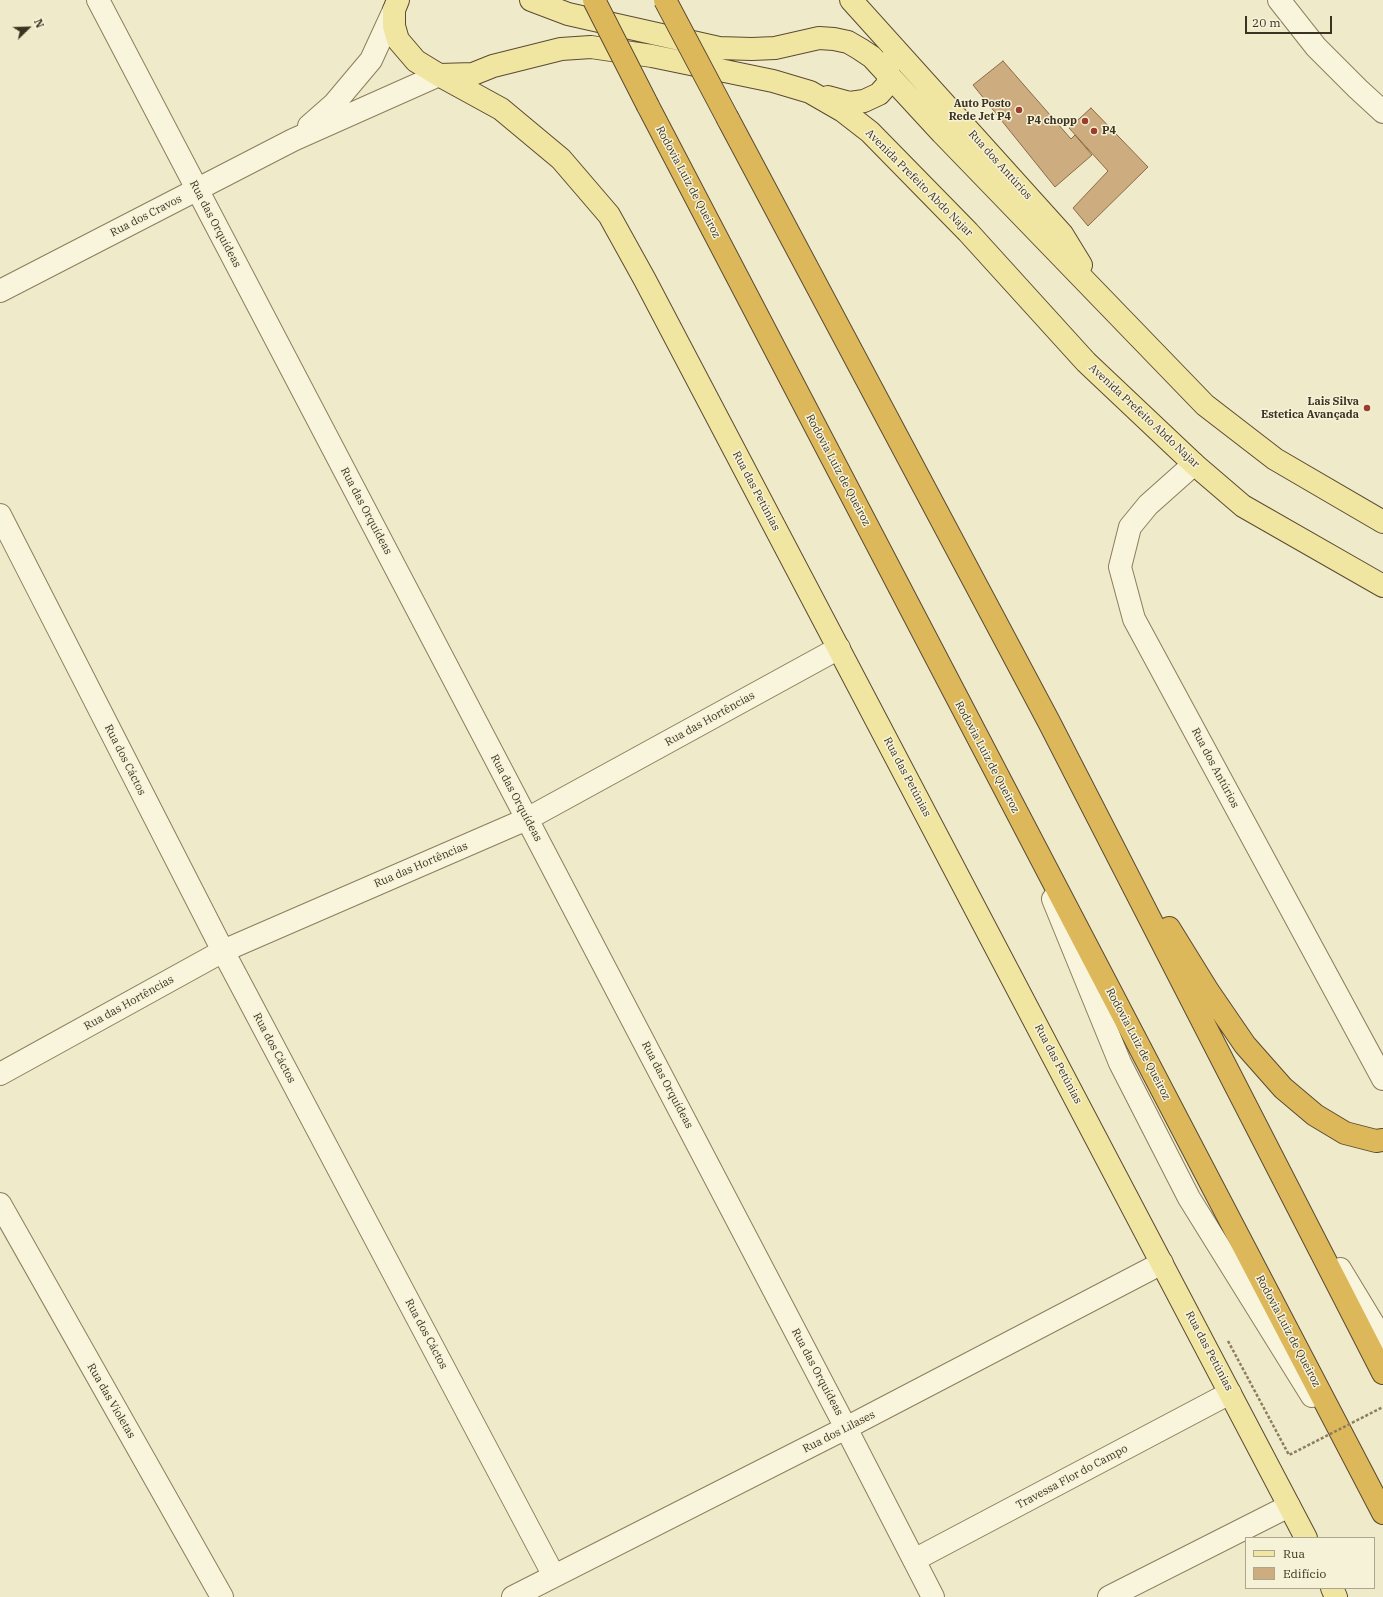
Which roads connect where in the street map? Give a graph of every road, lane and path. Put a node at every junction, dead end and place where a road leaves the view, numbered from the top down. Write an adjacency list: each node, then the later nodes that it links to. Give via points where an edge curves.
1 (98, 0): 14 (street, Rua das Orquídeas)
2 (532, 0): 9 (main road, via 568,14 719,48 775,48 819,38 834,39 848,42 860,49)
3 (594, 0): 37 (highway, Rodovia Luiz de Queiroz, bridge)
4 (665, 0): 22 (highway, bridge)
5 (851, 0): 8 (main road, Rua dos Antúrios)
6 (1279, 0): 12 (street, via 1316,47)
7 (396, 5): 10 (main road, via 394,26 398,40 416,61); 13 (street, Rua dos Cravos, via 371,60 334,104)
8 (872, 23): 9 (main road, via 882,45); 16 (main road, Rua dos Antúrios, via 1062,234)
9 (889, 75): 11 (main road, via 887,85 878,94 864,101 850,103); 16 (main road)
10 (439, 76): 11 (main road, Avenida Prefeito Abdo Najar, via 473,74 493,66 561,49 591,47 652,56 773,81); 13 (street, Rua dos Cravos); 21 (main road, Rua das Petúnias, via 502,109 561,159 609,215)
11 (810, 92): 17 (main road, Avenida Prefeito Abdo Najar, via 843,111 870,132 968,232 1086,362)
12 (1383, 112)
13 (293, 140): 14 (street, Rua dos Cravos)
14 (197, 190): 15 (street, Rua dos Cravos); 23 (street, Rua das Orquídeas)
15 (0, 291)
16 (1105, 303): 19 (main road, via 1205,405 1275,459)
17 (1194, 464): 20 (main road, Avenida Prefeito Abdo Najar, via 1243,506); 26 (street, Rua dos Antúrios, via 1148,505 1130,527 1120,567 1134,619)
18 (0, 515): 24 (street, Rua dos Cáctos)
19 (1383, 522)
20 (1383, 586)
21 (839, 648): 23 (street, Rua das Hortências); 30 (main road, Rua das Petúnias)
22 (1048, 722): 27 (highway, via 1200,978 1245,1045 1283,1088 1315,1115 1345,1133 1376,1141); 28 (highway)
23 (527, 819): 24 (street, Rua das Hortências); 36 (street, Rua das Orquídeas)
24 (222, 951): 25 (street, Rua das Hortências); 41 (street, Rua dos Cáctos)
25 (0, 1074)
26 (1383, 1079)
27 (1383, 1140)
28 (1280, 1172): 31 (street); 33 (highway)
29 (0, 1204): 42 (street, Rua das Violetas)
30 (1162, 1263): 34 (main road, Rua das Petúnias); 36 (street, Rua dos Lilases)
31 (1383, 1340)
32 (1228, 1341): 35 (path, bridge, via 1289,1455)
33 (1383, 1374)
34 (1230, 1393): 38 (main road, Rua das Petúnias); 40 (street, Travessa Flor do Campo)
35 (1383, 1407)
36 (846, 1428): 40 (street, Rua das Orquídeas); 41 (street, Rua dos Lilases)
37 (1378, 1504)
38 (1289, 1506): 39 (main road, Rua das Petúnias); 45 (street)
39 (1305, 1537)
40 (914, 1560): 44 (street, Rua das Orquídeas)
41 (554, 1576): 43 (street, Rua dos Lilases)
42 (222, 1597)
43 (514, 1597)
44 (933, 1597)
45 (1109, 1597)

